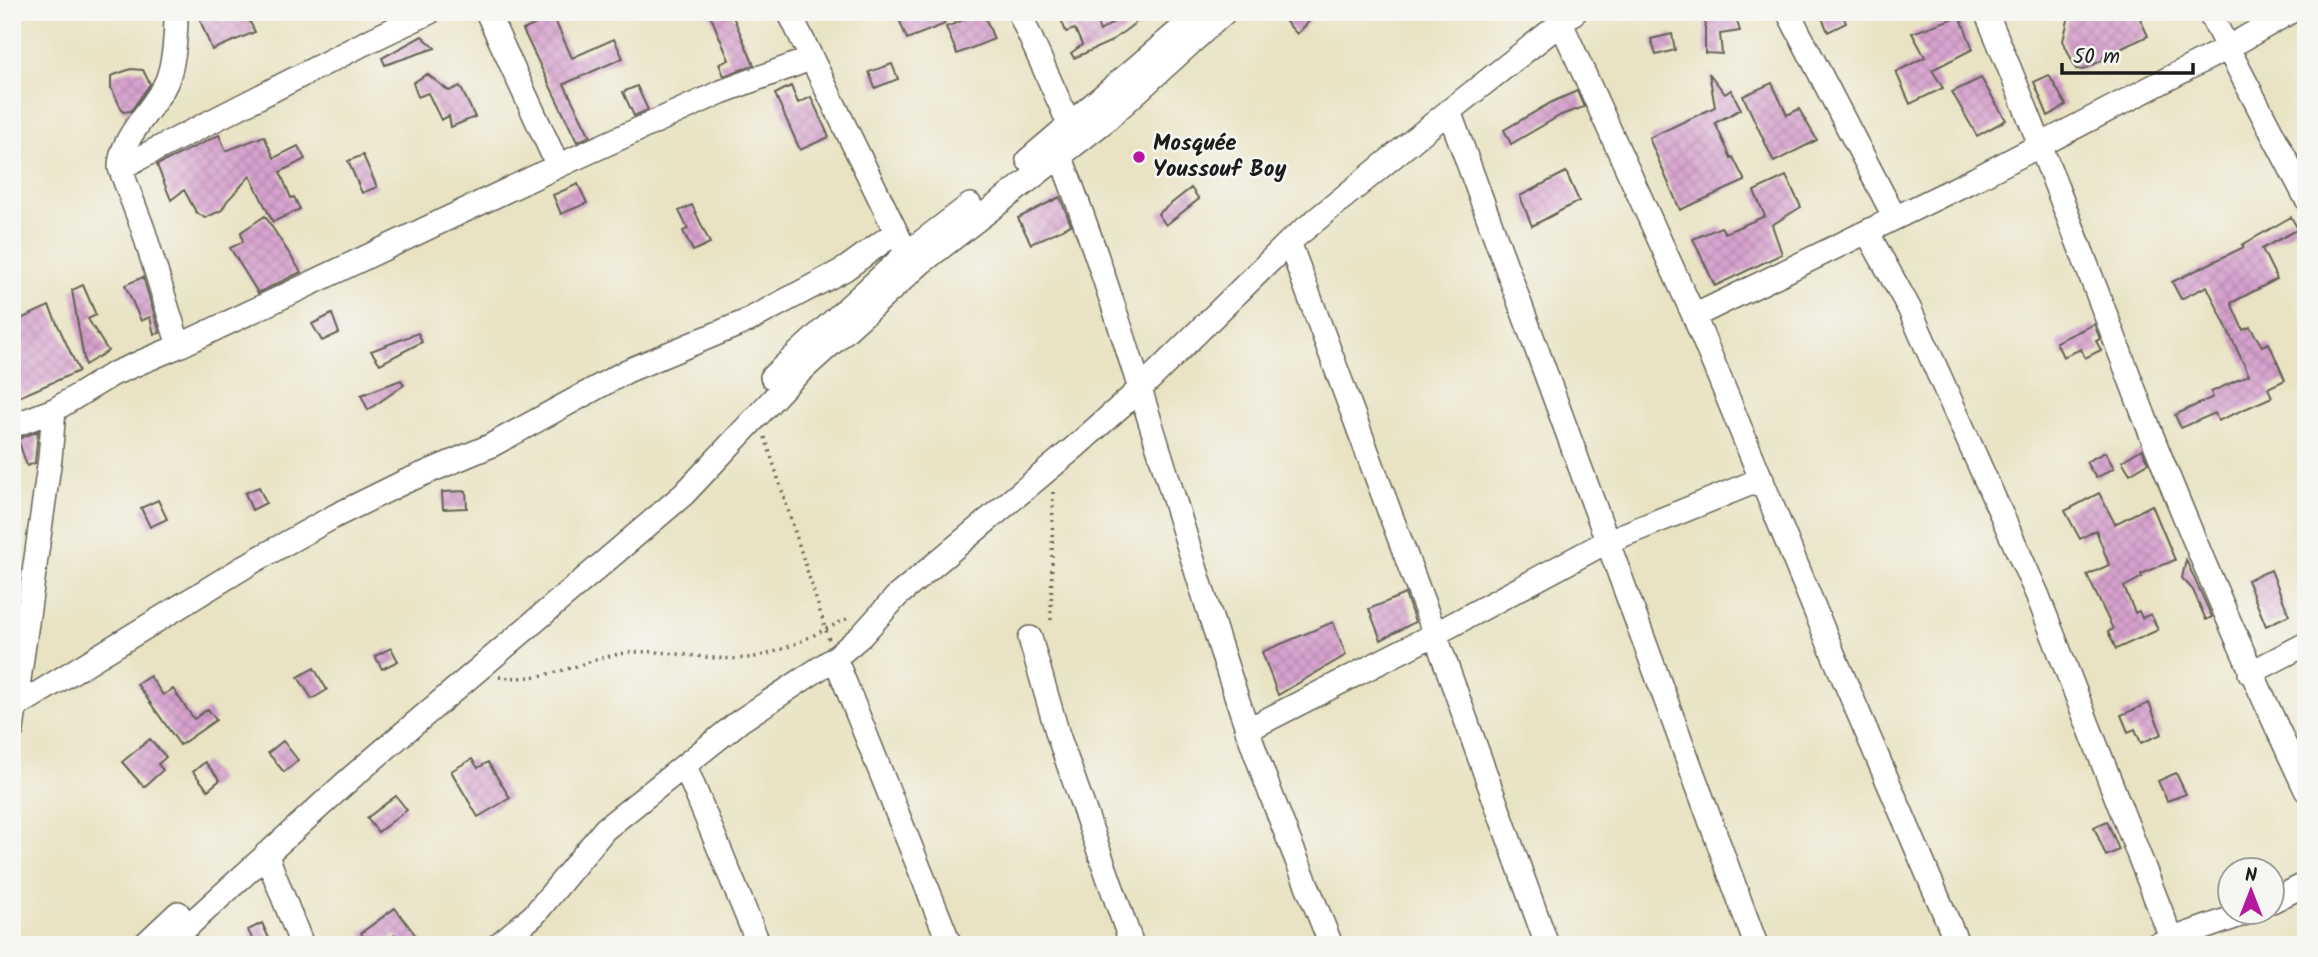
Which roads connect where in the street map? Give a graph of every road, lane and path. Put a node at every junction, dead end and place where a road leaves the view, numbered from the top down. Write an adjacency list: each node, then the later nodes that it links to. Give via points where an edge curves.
1 (176, 12): 19 (street, via 167,80 122,149)
2 (430, 12): 19 (street)
3 (487, 12): 18 (street)
4 (789, 12): 14 (street)
5 (1020, 12): 16 (street)
6 (1201, 12): 16 (street)
7 (1225, 12): 16 (street, via 1104,122)
8 (1788, 12): 21 (street)
9 (1986, 12): 17 (street)
10 (2209, 12): 13 (street)
11 (2290, 12): 13 (street)
12 (1565, 16): 15 (street); 26 (street)
13 (2229, 47): 17 (street); 20 (street)
14 (810, 59): 18 (street, via 721,92); 22 (street)
15 (1449, 111): 24 (street); 34 (street)
16 (1069, 141): 25 (street, via 1051,143); 28 (street, via 1079,205); 30 (street, via 921,263)
17 (2041, 143): 21 (street); 41 (street, via 2147,424)
18 (558, 166): 27 (street)
19 (120, 169): 27 (street)
20 (2306, 198)
21 (1895, 218): 23 (street)
22 (896, 232): 25 (street); 43 (street, via 845,268 747,321 627,371 490,446 335,516 254,561)
23 (1867, 232): 26 (street); 51 (street, via 1909,308 2037,594)
24 (1289, 243): 28 (street); 37 (street)
25 (907, 253): 52 (street, via 778,371 674,483 340,767)
26 (1694, 316): 33 (street)
27 (179, 346): 29 (street, via 113,374)
28 (1140, 388): 32 (street); 44 (street)
29 (54, 411): 31 (street); 43 (street)
30 (758, 415): 36 (path); 42 (street, via 684,494)
31 (12, 426)
32 (1053, 466): 35 (path); 40 (street, via 897,596)
33 (1762, 479): 34 (street); 62 (street)
34 (1606, 542): 37 (street); 61 (street)
35 (1051, 620)
36 (825, 629): 40 (path); 42 (path, via 745,658 641,651 552,675 510,678)
37 (1435, 634): 44 (street); 60 (street)
38 (1030, 638): 58 (street, via 1058,735)
39 (2306, 644): 41 (street)
40 (835, 658): 45 (street, via 740,721); 57 (street)
41 (2250, 673): 46 (street)
42 (473, 674): 47 (street)
43 (13, 716)
44 (1247, 730): 59 (street)
45 (685, 766): 55 (street, via 605,829 534,915); 56 (street)
46 (2306, 790)
47 (266, 854): 53 (street); 54 (street)
48 (2306, 884): 49 (street)
49 (2286, 894)
50 (2216, 924): 51 (street)
51 (2164, 943)
52 (144, 945)
53 (167, 945)
54 (302, 945)
55 (498, 945)
56 (759, 945)
57 (950, 945)
58 (1132, 945)
59 (1331, 945)
60 (1547, 945)
61 (1756, 945)
62 (1958, 945)

